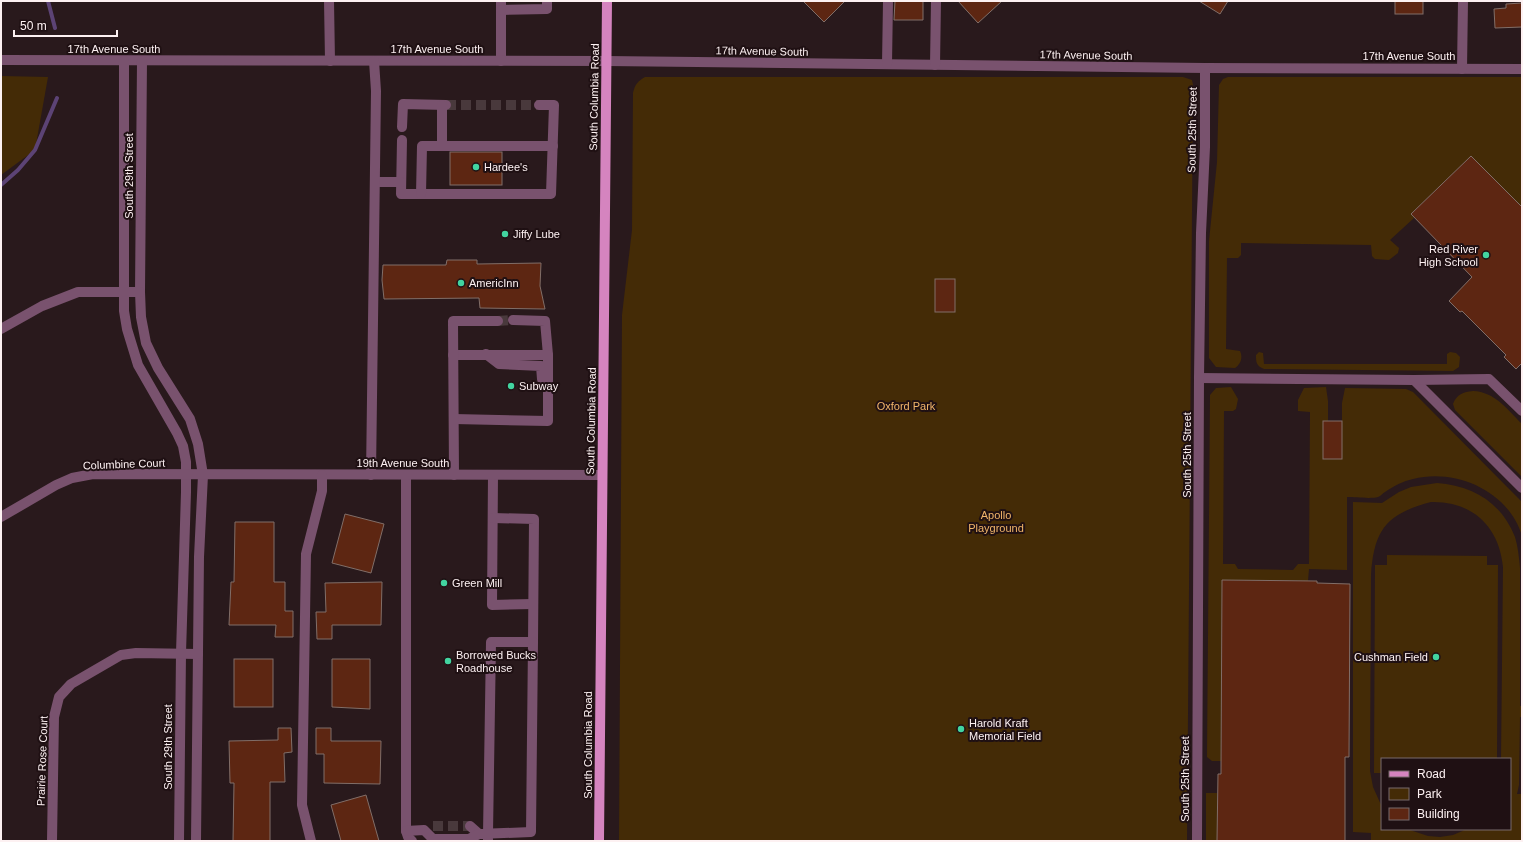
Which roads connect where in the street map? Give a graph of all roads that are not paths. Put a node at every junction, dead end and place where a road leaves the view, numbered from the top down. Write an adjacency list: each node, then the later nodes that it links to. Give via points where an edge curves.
1 (329, 1): 11 (street)
2 (547, 1): 7 (street, via 547,9)
3 (607, 1): 14 (main road, South Columbia Road)
4 (888, 1): 15 (street)
5 (936, 1): 16 (street)
6 (1463, 1): 18 (street)
7 (501, 5): 13 (street)
8 (1, 60): 9 (street, 17th Avenue South)
9 (124, 61): 10 (street, 17th Avenue South); 28 (street, South 29th Street)
10 (142, 61): 11 (street, 17th Avenue South); 29 (street, South 29th Street)
11 (330, 61): 12 (street, 17th Avenue South)
12 (374, 61): 13 (street, 17th Avenue South); 25 (street)
13 (502, 61): 14 (street, 17th Avenue South)
14 (606, 61): 15 (street, 17th Avenue South); 48 (main road, South Columbia Road)
15 (887, 64): 16 (street, 17th Avenue South)
16 (935, 65): 17 (street, 17th Avenue South)
17 (1205, 68): 18 (street, 17th Avenue South); 36 (street, South 25th Street)
18 (1462, 68): 19 (street, 17th Avenue South)
19 (1522, 69)
20 (539, 105): 24 (street, via 554,105)
21 (402, 127): 23 (street, via 403,104 444,105)
22 (402, 140): 26 (street)
23 (442, 146): 24 (street); 27 (street, via 422,146)
24 (553, 146): 27 (street, via 551,194)
25 (375, 182): 26 (street); 44 (street)
26 (401, 182): 27 (street, via 401,194)
27 (421, 194)
28 (124, 292): 29 (street); 32 (street, via 78,292 42,306); 41 (street, South 29th Street, via 124,311 138,365 183,446)
29 (140, 292): 42 (street, South 29th Street, via 146,343 158,368 190,419 198,444)
30 (513, 320): 35 (street, via 545,321)
31 (498, 321): 34 (street, via 453,321)
32 (1, 329)
33 (486, 354): 34 (street); 35 (street); 38 (street, via 499,364 541,366 543,404)
34 (453, 355): 40 (street)
35 (548, 355): 38 (street)
36 (1199, 378): 37 (street); 64 (street, South 25th Street)
37 (1414, 380): 39 (street, via 1489,379); 49 (street)
38 (548, 411): 40 (street, via 548,421)
39 (1522, 411)
40 (454, 419): 46 (street)
41 (185, 474): 42 (street); 50 (street, Columbine Court, via 94,474 72,478); 54 (street, South 29th Street)
42 (203, 475): 43 (street, 19th Avenue South); 55 (street, South 29th Street)
43 (322, 475): 44 (street, 19th Avenue South); 62 (street, via 322,491 306,554 302,805)
44 (371, 475): 45 (street, 19th Avenue South)
45 (406, 475): 46 (street, 19th Avenue South); 58 (street)
46 (454, 475): 47 (street, 19th Avenue South)
47 (493, 475): 48 (street, 19th Avenue South); 51 (street)
48 (602, 475): 63 (main road, South Columbia Road)
49 (1522, 488)
50 (1, 517)
51 (492, 518): 52 (street, via 534,519); 52 (street, via 492,605)
52 (533, 604): 53 (street)
53 (533, 642): 57 (street, via 531,832); 57 (street, via 490,642)
54 (181, 653): 55 (street); 59 (street, Prairie Rose Court, via 121,655 71,684 59,697 54,716); 60 (street, South 29th Street)
55 (198, 654): 61 (street, South 29th Street)
56 (470, 826): 57 (street)
57 (485, 836): 58 (street, via 469,839 433,839 428,828)
58 (408, 838)
59 (52, 841)
60 (179, 841)
61 (196, 841)
62 (312, 841)
63 (599, 841)
64 (1197, 841)

